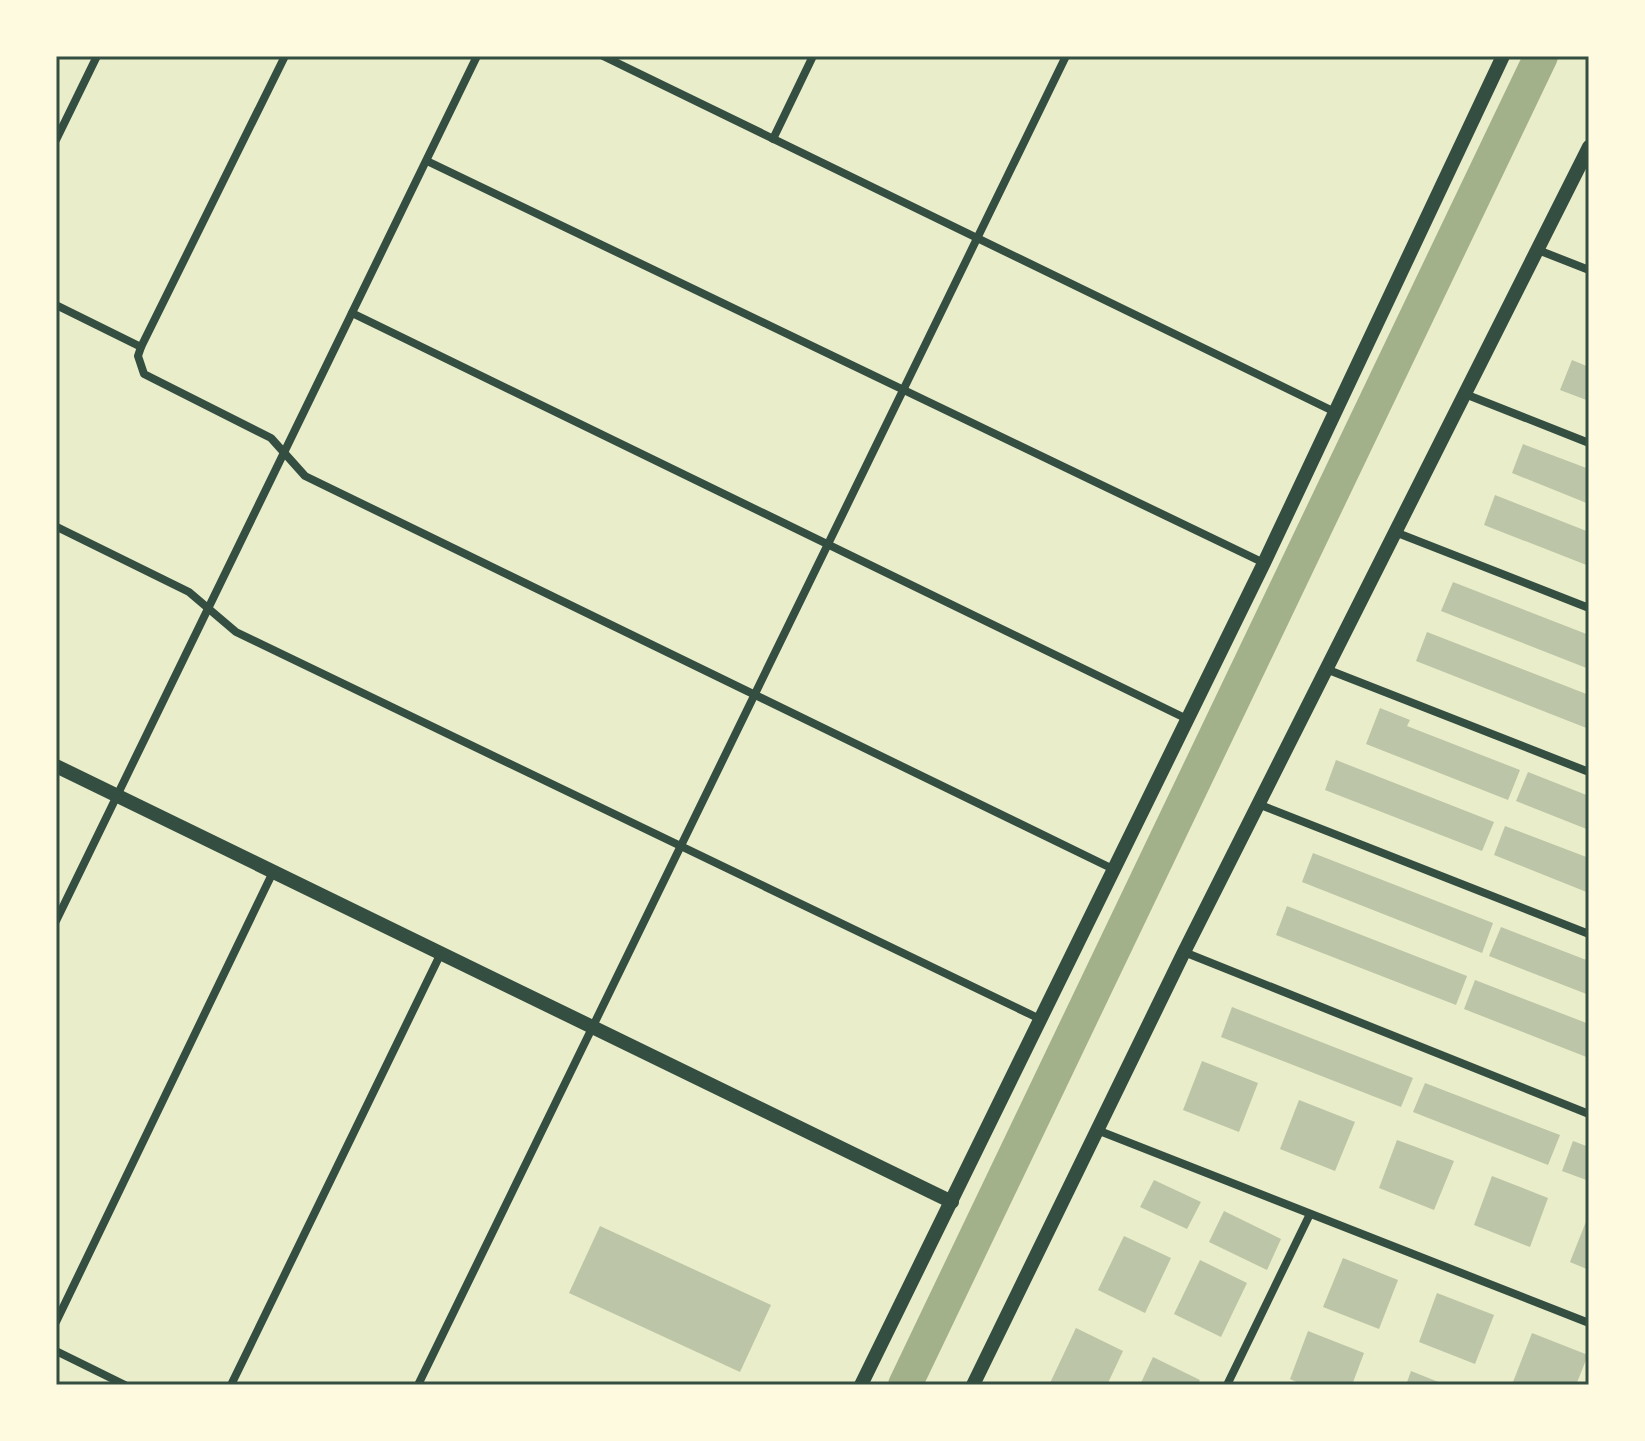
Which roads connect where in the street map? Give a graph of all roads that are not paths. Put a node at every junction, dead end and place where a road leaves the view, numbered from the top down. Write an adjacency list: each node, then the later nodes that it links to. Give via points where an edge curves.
1 (97, 56): 9 (street)
2 (285, 56): 17 (street)
3 (477, 56): 11 (street)
4 (603, 56): 8 (street)
5 (813, 56): 8 (street)
6 (1066, 56): 12 (street)
7 (1503, 56): 20 (street)
8 (773, 139): 12 (street)
9 (56, 140)
10 (1589, 147): 13 (street)
11 (427, 161): 16 (street); 18 (street)
12 (978, 239): 18 (street); 20 (street)
13 (1538, 250): 14 (street); 19 (street)
14 (1589, 270)
15 (56, 305): 17 (street)
16 (352, 313): 22 (street); 25 (street)
17 (141, 347): 22 (street, via 139,366 144,374 271,438)
18 (904, 390): 25 (street); 26 (street)
19 (1465, 394): 21 (street); 24 (street)
20 (1335, 412): 26 (street)
21 (1589, 443)
22 (283, 455): 28 (street); 30 (street, via 305,476)
23 (57, 527): 28 (street, via 189,592)
24 (1395, 532): 27 (street); 29 (street)
25 (829, 545): 30 (street); 31 (street)
26 (1264, 563): 31 (street)
27 (1589, 608)
28 (208, 610): 34 (street); 36 (street, via 236,632)
29 (1326, 669): 33 (street); 35 (street)
30 (756, 695): 36 (street); 37 (street)
31 (1187, 719): 37 (street)
32 (56, 766): 34 (street)
33 (1589, 772)
34 (117, 796): 38 (street); 39 (street)
35 (1258, 804): 40 (street); 41 (street)
36 (682, 846): 43 (street); 44 (street)
37 (1113, 869): 43 (street)
38 (273, 872): 42 (street); 49 (street)
39 (56, 921)
40 (1589, 934)
41 (1184, 952): 45 (street); 46 (street)
42 (441, 953): 44 (street); 53 (street)
43 (1040, 1019): 47 (street)
44 (593, 1027): 47 (street); 54 (street)
45 (1589, 1114)
46 (1097, 1130): 48 (street); 56 (street)
47 (952, 1202): 55 (street)
48 (1310, 1214): 50 (street); 57 (street)
49 (56, 1322)
50 (1589, 1323)
51 (56, 1351): 52 (street)
52 (125, 1385)
53 (231, 1385)
54 (418, 1385)
55 (861, 1385)
56 (973, 1385)
57 (1227, 1385)

